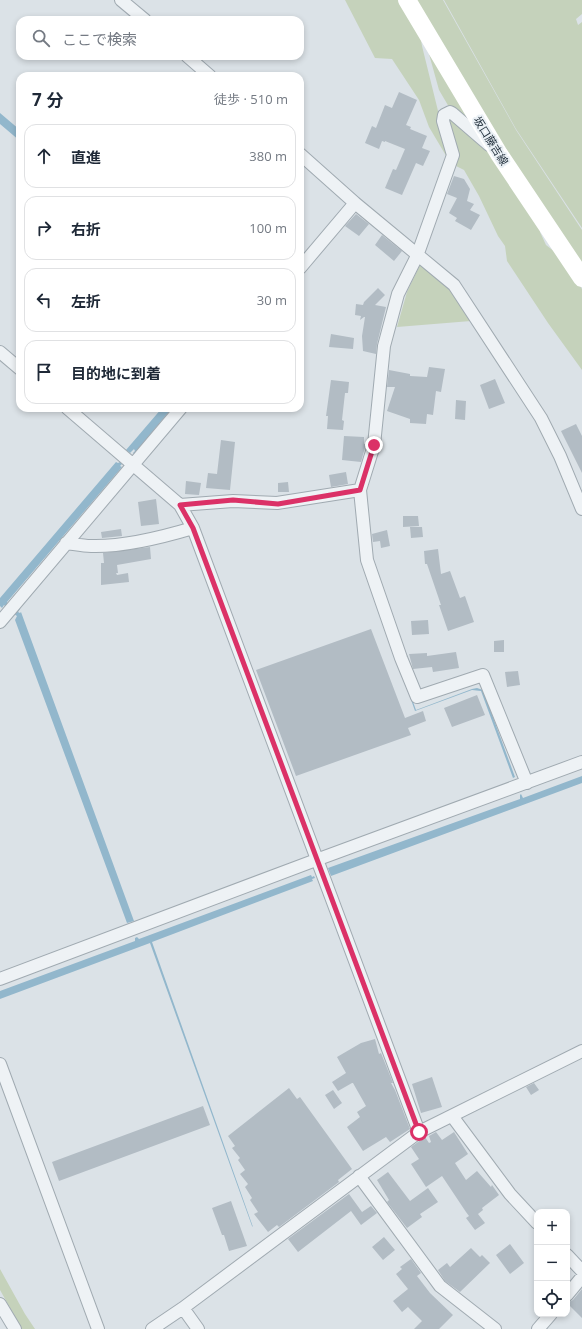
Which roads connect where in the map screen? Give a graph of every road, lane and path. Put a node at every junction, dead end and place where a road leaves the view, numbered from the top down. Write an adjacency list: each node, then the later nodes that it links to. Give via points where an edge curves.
1 (122, 0): 3 (street)
2 (407, 0): 6 (main road, 坂口藤吉線)
3 (140, 16)
4 (192, 60): 5 (street)
5 (205, 72)
6 (499, 154): 9 (street, via 452,113 444,115 443,121 453,155); 11 (main road, 坂口藤吉線)
7 (304, 158): 8 (street)
8 (355, 203): 9 (street); 10 (street)
9 (417, 256): 17 (street, via 398,294 384,346 374,445); 19 (street, via 454,285 541,418)
10 (304, 263)
11 (582, 278)
12 (0, 352): 13 (street)
13 (16, 366)
14 (72, 412): 16 (street)
15 (178, 412): 16 (street)
16 (134, 464): 18 (street); 21 (street)
17 (360, 490): 18 (street, via 278,504 233,500); 24 (street, via 368,560 417,697 483,675)
18 (180, 505): 20 (street)
19 (582, 509)
20 (193, 528): 21 (street, via 170,535 114,544 92,546); 25 (street)
21 (66, 543): 22 (street)
22 (0, 622)
23 (582, 762): 24 (street)
24 (526, 783): 25 (street)
25 (316, 860): 26 (street); 30 (street)
26 (0, 979)
27 (582, 1051): 29 (street)
28 (0, 1064): 41 (street)
29 (452, 1116): 30 (street); 32 (street, via 510,1194)
30 (419, 1132): 31 (street)
31 (359, 1176): 38 (street); 44 (street, via 440,1286)
32 (534, 1220)
33 (570, 1258): 34 (street)
34 (582, 1272)
35 (582, 1277): 36 (street)
36 (570, 1291)
37 (0, 1304): 40 (street)
38 (182, 1308): 42 (street); 43 (street)
39 (548, 1317): 45 (street)
40 (15, 1329)
41 (98, 1329)
42 (152, 1329)
43 (198, 1329)
44 (495, 1329)
45 (538, 1329)

